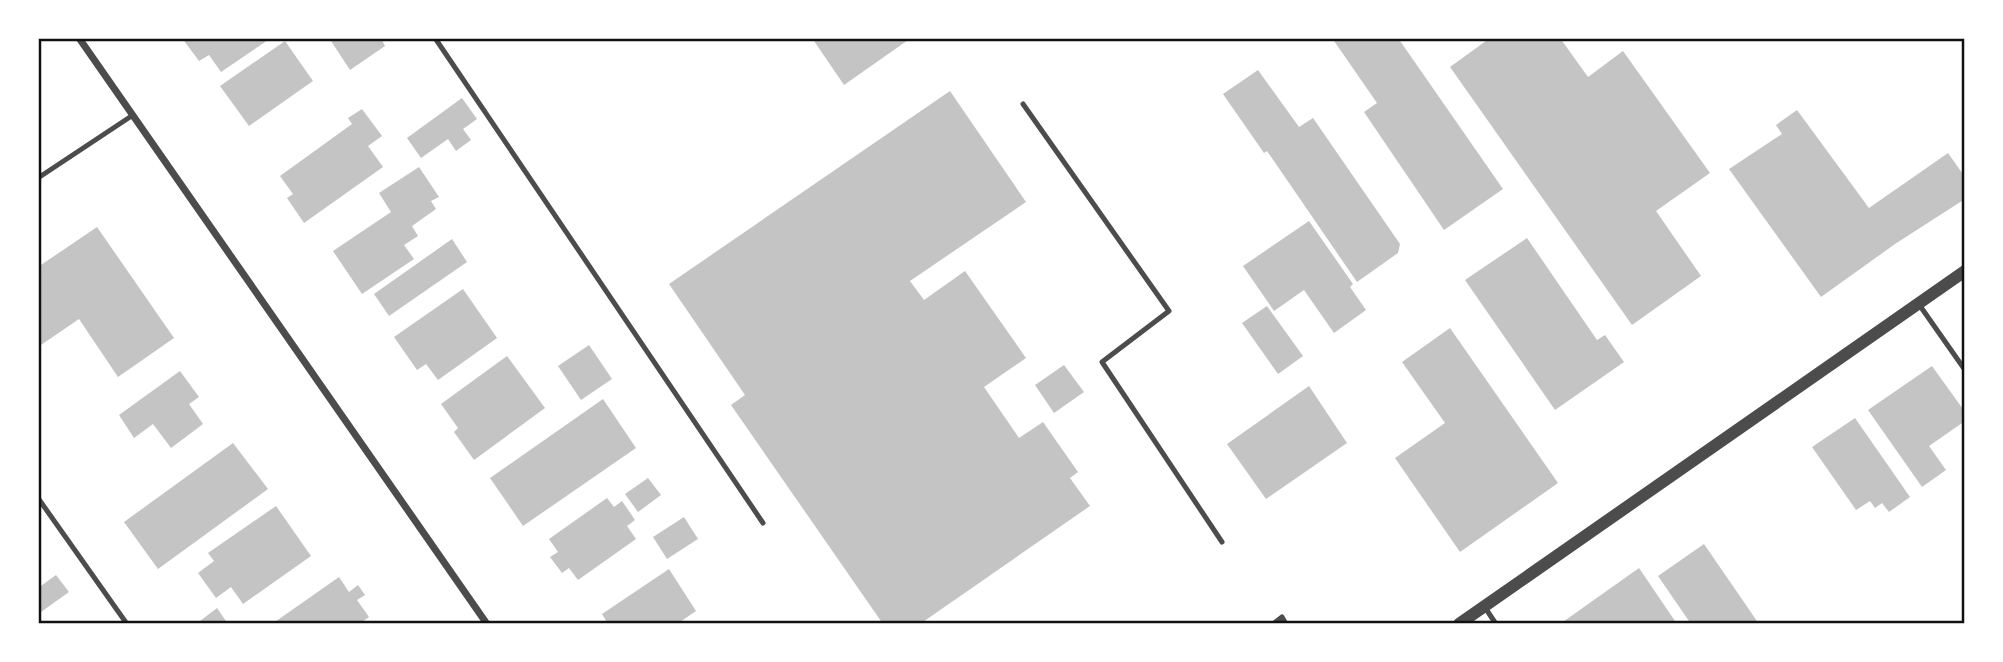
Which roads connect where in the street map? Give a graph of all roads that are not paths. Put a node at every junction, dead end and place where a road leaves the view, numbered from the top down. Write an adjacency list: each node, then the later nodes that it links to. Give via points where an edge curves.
1 (79, 38): 4 (street)
2 (435, 38): 10 (lane)
3 (1023, 104): 11 (lane, via 1169,311 1102,362)
4 (133, 115): 5 (lane); 14 (street)
5 (38, 178)
6 (1965, 271): 7 (street)
7 (1918, 303): 8 (lane); 12 (street)
8 (1965, 370)
9 (38, 499): 13 (lane)
10 (764, 523)
11 (1222, 542)
12 (1484, 606): 17 (street); 18 (lane)
13 (127, 624)
14 (487, 624)
15 (1273, 624): 16 (lane, via 1282,617)
16 (1286, 624)
17 (1459, 624)
18 (1496, 624)

